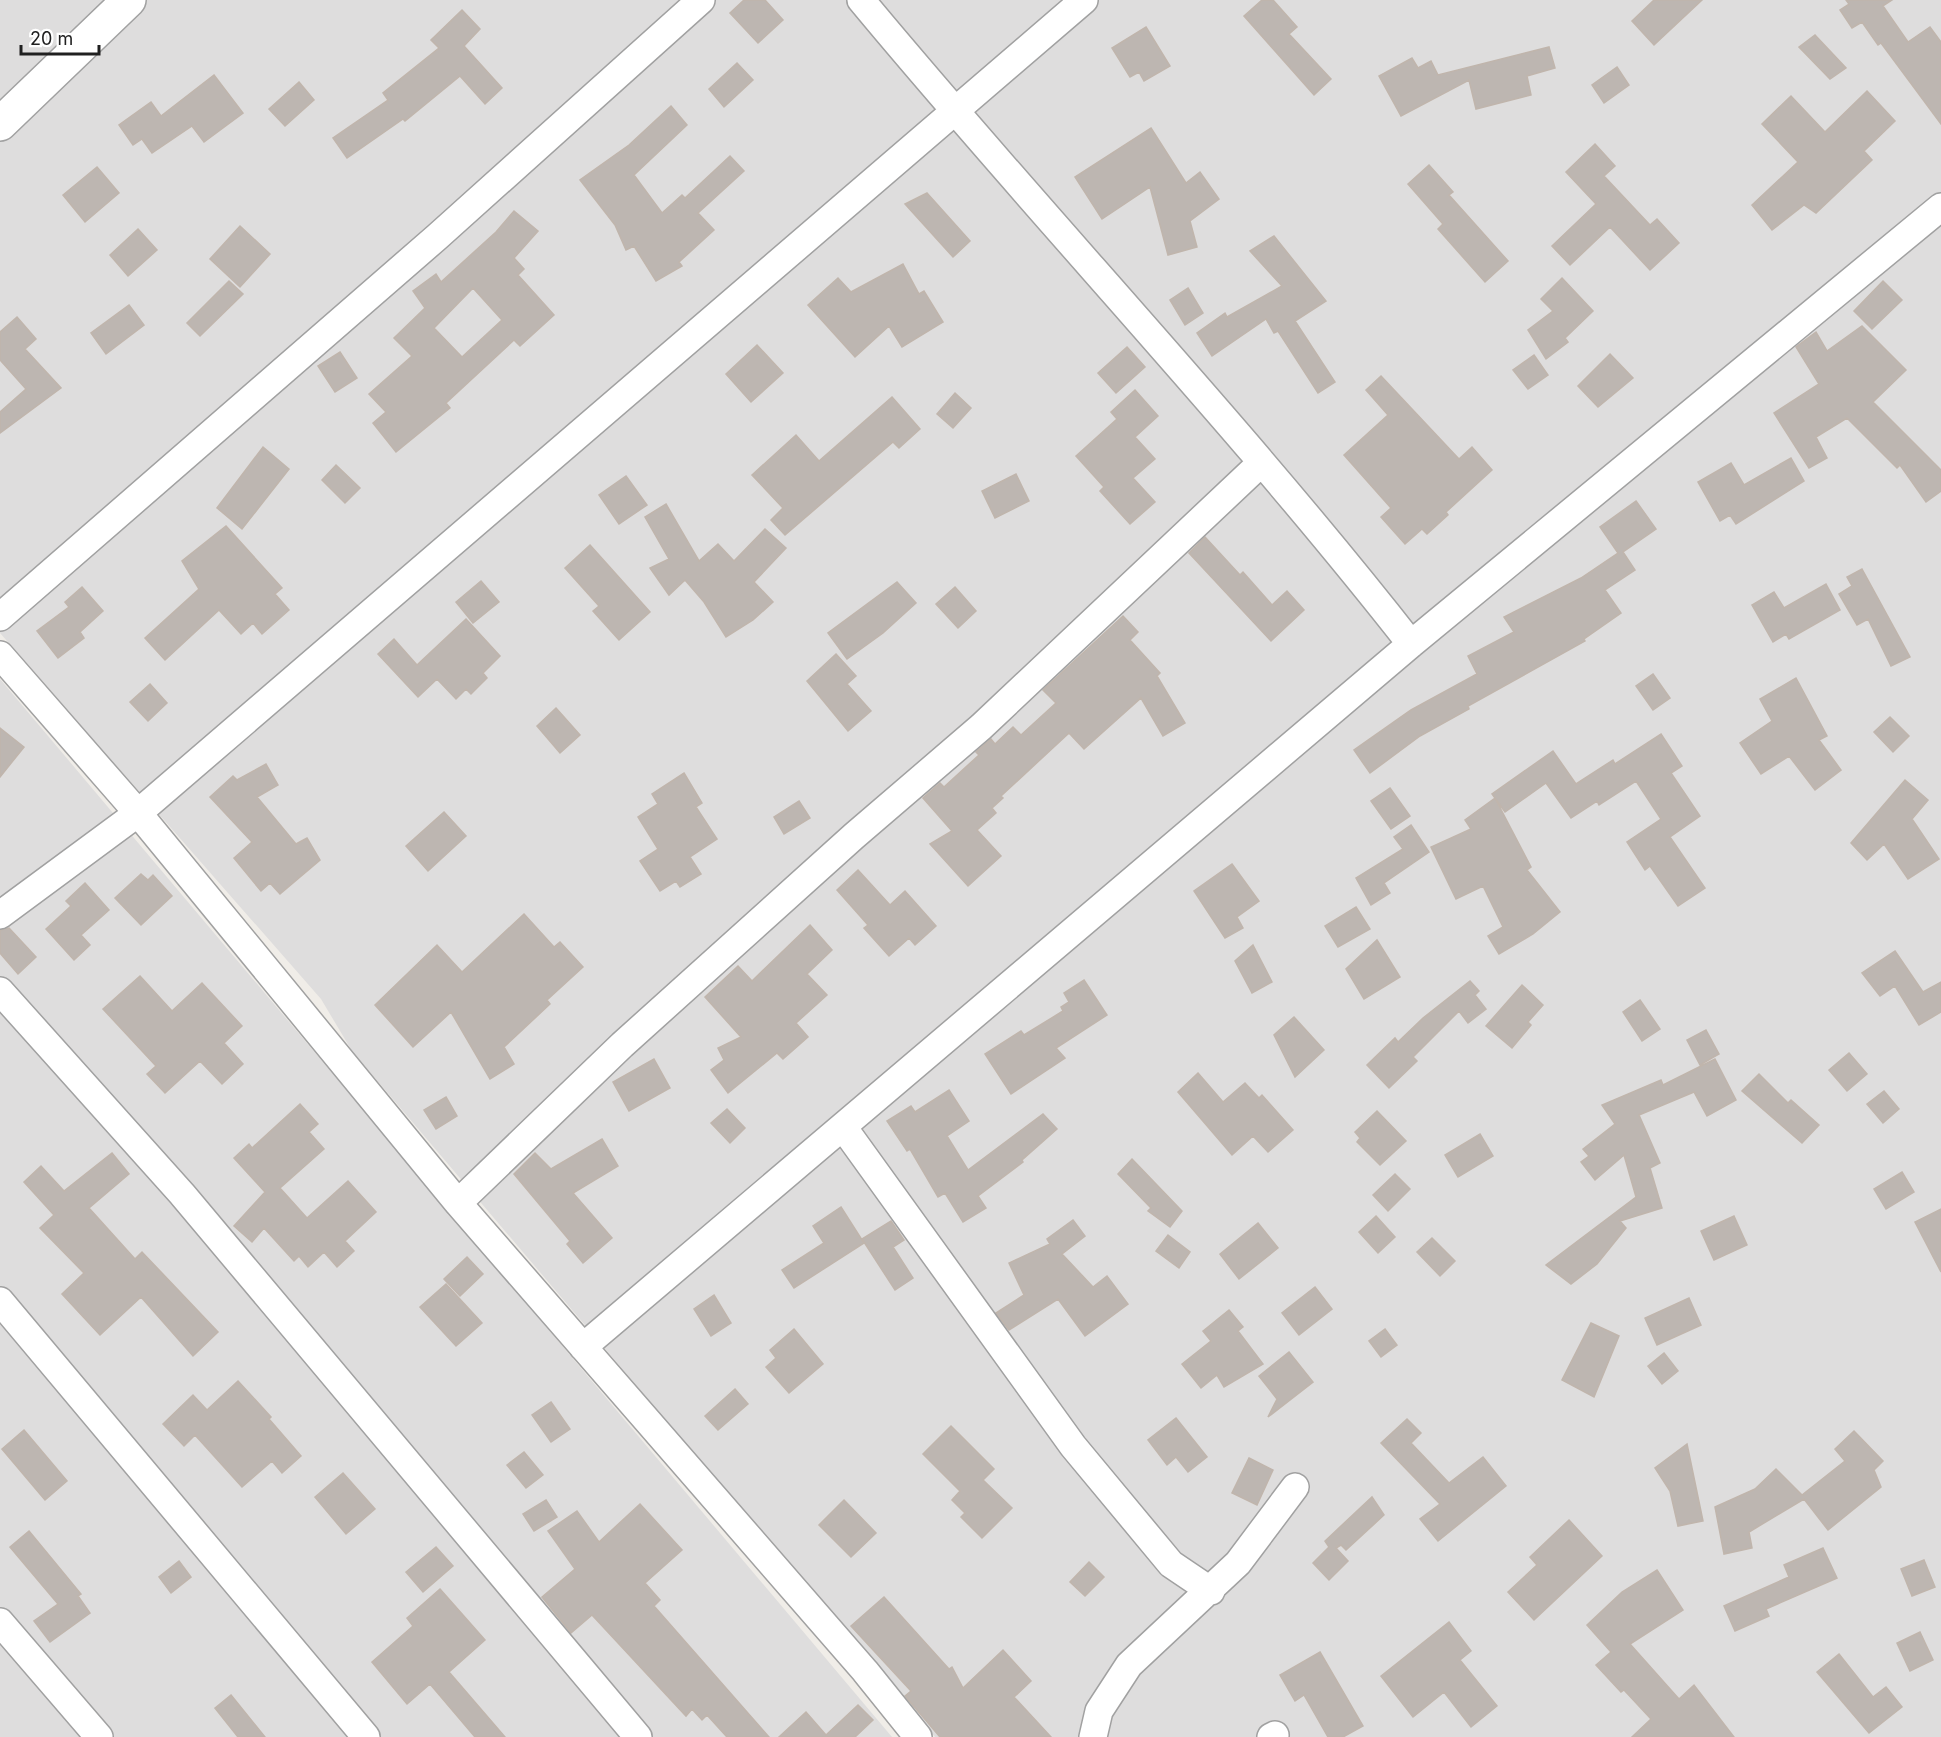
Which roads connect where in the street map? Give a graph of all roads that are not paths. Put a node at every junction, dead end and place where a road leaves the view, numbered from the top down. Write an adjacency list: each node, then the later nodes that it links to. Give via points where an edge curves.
1 (129, 0): 6 (street)
2 (701, 0): 9 (street, via 419,253)
3 (861, 0): 5 (street)
4 (1084, 0): 5 (street)
5 (953, 111): 8 (street); 12 (street)
6 (0, 124)
7 (1941, 207): 10 (street)
8 (1261, 463): 10 (street, via 1326,535); 16 (street, via 981,727 622,1045)
9 (0, 616)
10 (1411, 644): 15 (street)
11 (0, 655): 12 (street)
12 (138, 813): 13 (street); 16 (street)
13 (0, 915)
14 (0, 991): 24 (street, via 182,1194)
15 (843, 1127): 18 (street); 20 (street, via 1073,1446 1171,1564)
16 (458, 1203): 18 (street)
17 (0, 1301): 23 (street)
18 (584, 1347): 25 (street)
19 (1295, 1487): 20 (street, via 1238,1563)
20 (1211, 1591): 26 (street, via 1129,1665 1099,1711)
21 (0, 1622): 22 (street)
22 (99, 1737)
23 (366, 1737)
24 (638, 1737)
25 (918, 1737)
26 (1093, 1737)

